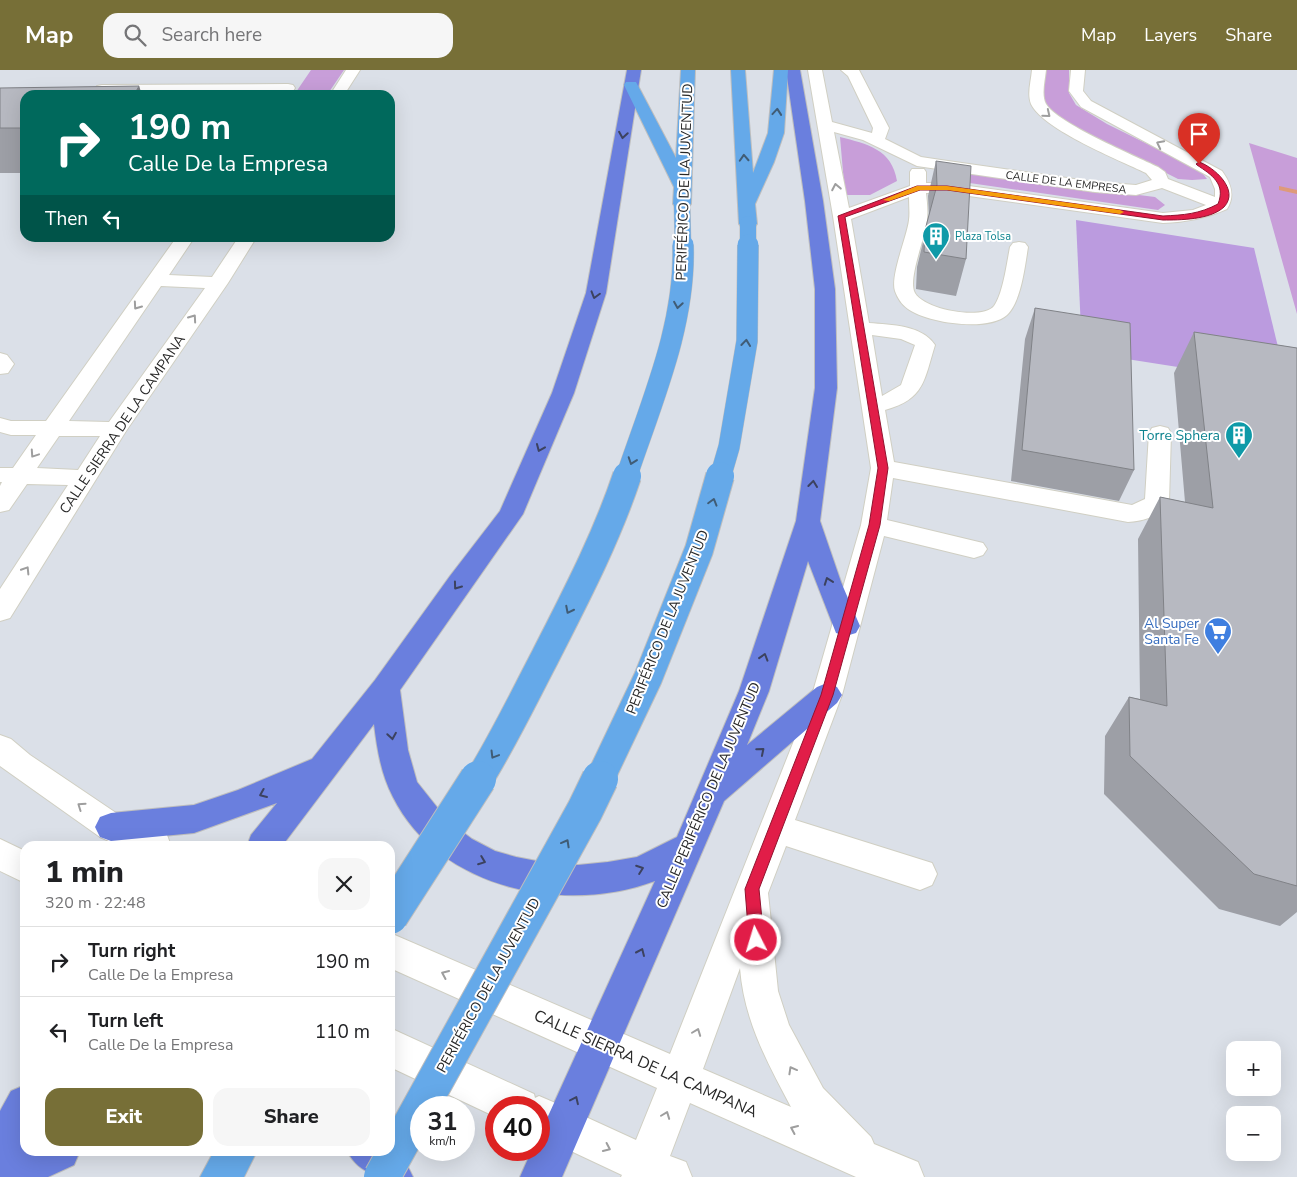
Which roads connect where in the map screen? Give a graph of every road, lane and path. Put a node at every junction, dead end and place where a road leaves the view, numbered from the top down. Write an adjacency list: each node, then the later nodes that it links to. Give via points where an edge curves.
1 (353, 70): 15 (street)
2 (688, 70): 21 (highway, PERIFÉRICO DE LA JUVENTUD)
3 (738, 70): 23 (highway, PERIFÉRICO DE LA JUVENTUD, one-way to 3)
4 (781, 70): 23 (highway, one-way to 4, via 776,133)
5 (793, 70): 42 (main road, CALLE PERIFÉRICO DE LA JUVENTUD, one-way to 5, via 826,388 825,289)
6 (815, 70): 16 (street)
7 (848, 70): 17 (street, via 854,73 881,128)
8 (1039, 70): 19 (street, one-way to 19, via 1036,90 1042,111 1152,170 1159,175)
9 (1078, 70): 22 (street, one-way to 9, via 1224,186 1216,174 1086,104 1076,91)
10 (298, 76): 14 (street)
11 (633, 77): 21 (highway); 47 (main road, one-way to 47, via 596,293 563,393 511,514)
12 (90, 89): 13 (street)
13 (155, 90)
14 (288, 90)
15 (340, 90)
16 (824, 124): 17 (street, CALLE DE LA EMPRESA); 24 (street, one-way to 16)
17 (877, 142): 18 (street, CALLE DE LA EMPRESA)
18 (917, 161): 19 (street, CALLE DE LA EMPRESA, via 1103,188 1136,190); 20 (street)
19 (1160, 182): 22 (street)
20 (919, 188): 22 (street, CALLE DE LA EMPRESA, via 947,188 1163,218 1189,217); 24 (street, CALLE DE LA EMPRESA); 27 (street, via 918,220 903,284 904,292 916,306 942,315 981,318 995,314 1001,310 1010,286)
21 (683, 197): 61 (highway, PERIFÉRICO DE LA JUVENTUD, one-way to 61, bridge, via 684,262 673,338 616,508 572,604 496,752)
22 (1221, 205)
23 (747, 216): 69 (highway, PERIFÉRICO DE LA JUVENTUD, one-way to 23, bridge, via 585,810 648,678 699,550 729,447 747,341)
24 (842, 216): 30 (street)
25 (182, 242): 28 (street)
26 (244, 242): 29 (street, CALLE SIERRA DE LA CAMPANA)
27 (1019, 247)
28 (156, 280): 29 (street); 36 (street, one-way to 36)
29 (218, 283): 35 (street, CALLE SIERRA DE LA CAMPANA, one-way to 29)
30 (860, 328): 33 (street); 33 (street, via 913,335 923,340 925,345 912,387 907,393 897,400)
31 (0, 359): 32 (street, via 3,364)
32 (0, 368)
33 (872, 406): 38 (street)
34 (0, 425): 36 (street)
35 (116, 428): 36 (street); 40 (street, CALLE SIERRA DE LA CAMPANA)
36 (51, 429): 39 (street, one-way to 39)
37 (1160, 433): 38 (street, via 1157,502 1139,513 1128,514)
38 (883, 468): 43 (street)
39 (10, 476): 40 (street); 41 (street)
40 (84, 478): 45 (street, CALLE SIERRA DE LA CAMPANA, one-way to 40)
41 (0, 504)
42 (808, 521): 46 (main road, one-way to 42); 51 (main road, CALLE PERIFÉRICO DE LA JUVENTUD, one-way to 42, via 754,691)
43 (874, 525): 44 (street); 46 (street)
44 (974, 549)
45 (0, 611)
46 (846, 626): 48 (street)
47 (385, 688): 50 (main road); 56 (main road, one-way to 56, via 392,743 403,786 429,825 470,856 522,876 580,881 638,872)
48 (827, 695): 51 (main road, one-way to 48); 53 (street)
49 (0, 748): 52 (street, one-way to 49)
50 (323, 768): 52 (main road, one-way to 52, via 245,802 194,819); 55 (main road)
51 (711, 794): 56 (main road, CALLE PERIFÉRICO DE LA JUVENTUD)
52 (112, 827): 54 (street)
53 (776, 828): 59 (street); 60 (street)
54 (143, 841)
55 (267, 841)
56 (689, 847): 63 (main road, CALLE PERIFÉRICO DE LA JUVENTUD, one-way to 56)
57 (0, 854): 58 (street)
58 (20, 865)
59 (920, 874)
60 (752, 889): 65 (street, one-way to 60); 74 (street, one-way to 60, via 809,1102 772,1032 760,990)
61 (395, 908)
62 (395, 952): 63 (street, CALLE SIERRA DE LA CAMPANA, one-way to 62)
63 (601, 1043): 65 (street, CALLE SIERRA DE LA CAMPANA); 67 (main road, CALLE PERIFÉRICO DE LA JUVENTUD, one-way to 63)
64 (395, 1049): 66 (street)
65 (680, 1078): 74 (street, CALLE SIERRA DE LA CAMPANA, one-way to 65); 76 (street, one-way to 65)
66 (494, 1096)
67 (551, 1122): 76 (street, one-way to 76); 80 (main road, CALLE PERIFÉRICO DE LA JUVENTUD)
68 (20, 1131): 75 (main road)
69 (395, 1153)
70 (39, 1156): 75 (main road)
71 (235, 1156): 77 (highway)
72 (373, 1156): 79 (main road)
73 (394, 1156): 78 (highway, PERIFÉRICO DE LA JUVENTUD, one-way to 73, bridge)
74 (866, 1161): 81 (street, CALLE SIERRA DE LA CAMPANA)
75 (14, 1162)
76 (653, 1173)
77 (221, 1177)
78 (382, 1177)
79 (392, 1177)
80 (541, 1177)
81 (903, 1177)

